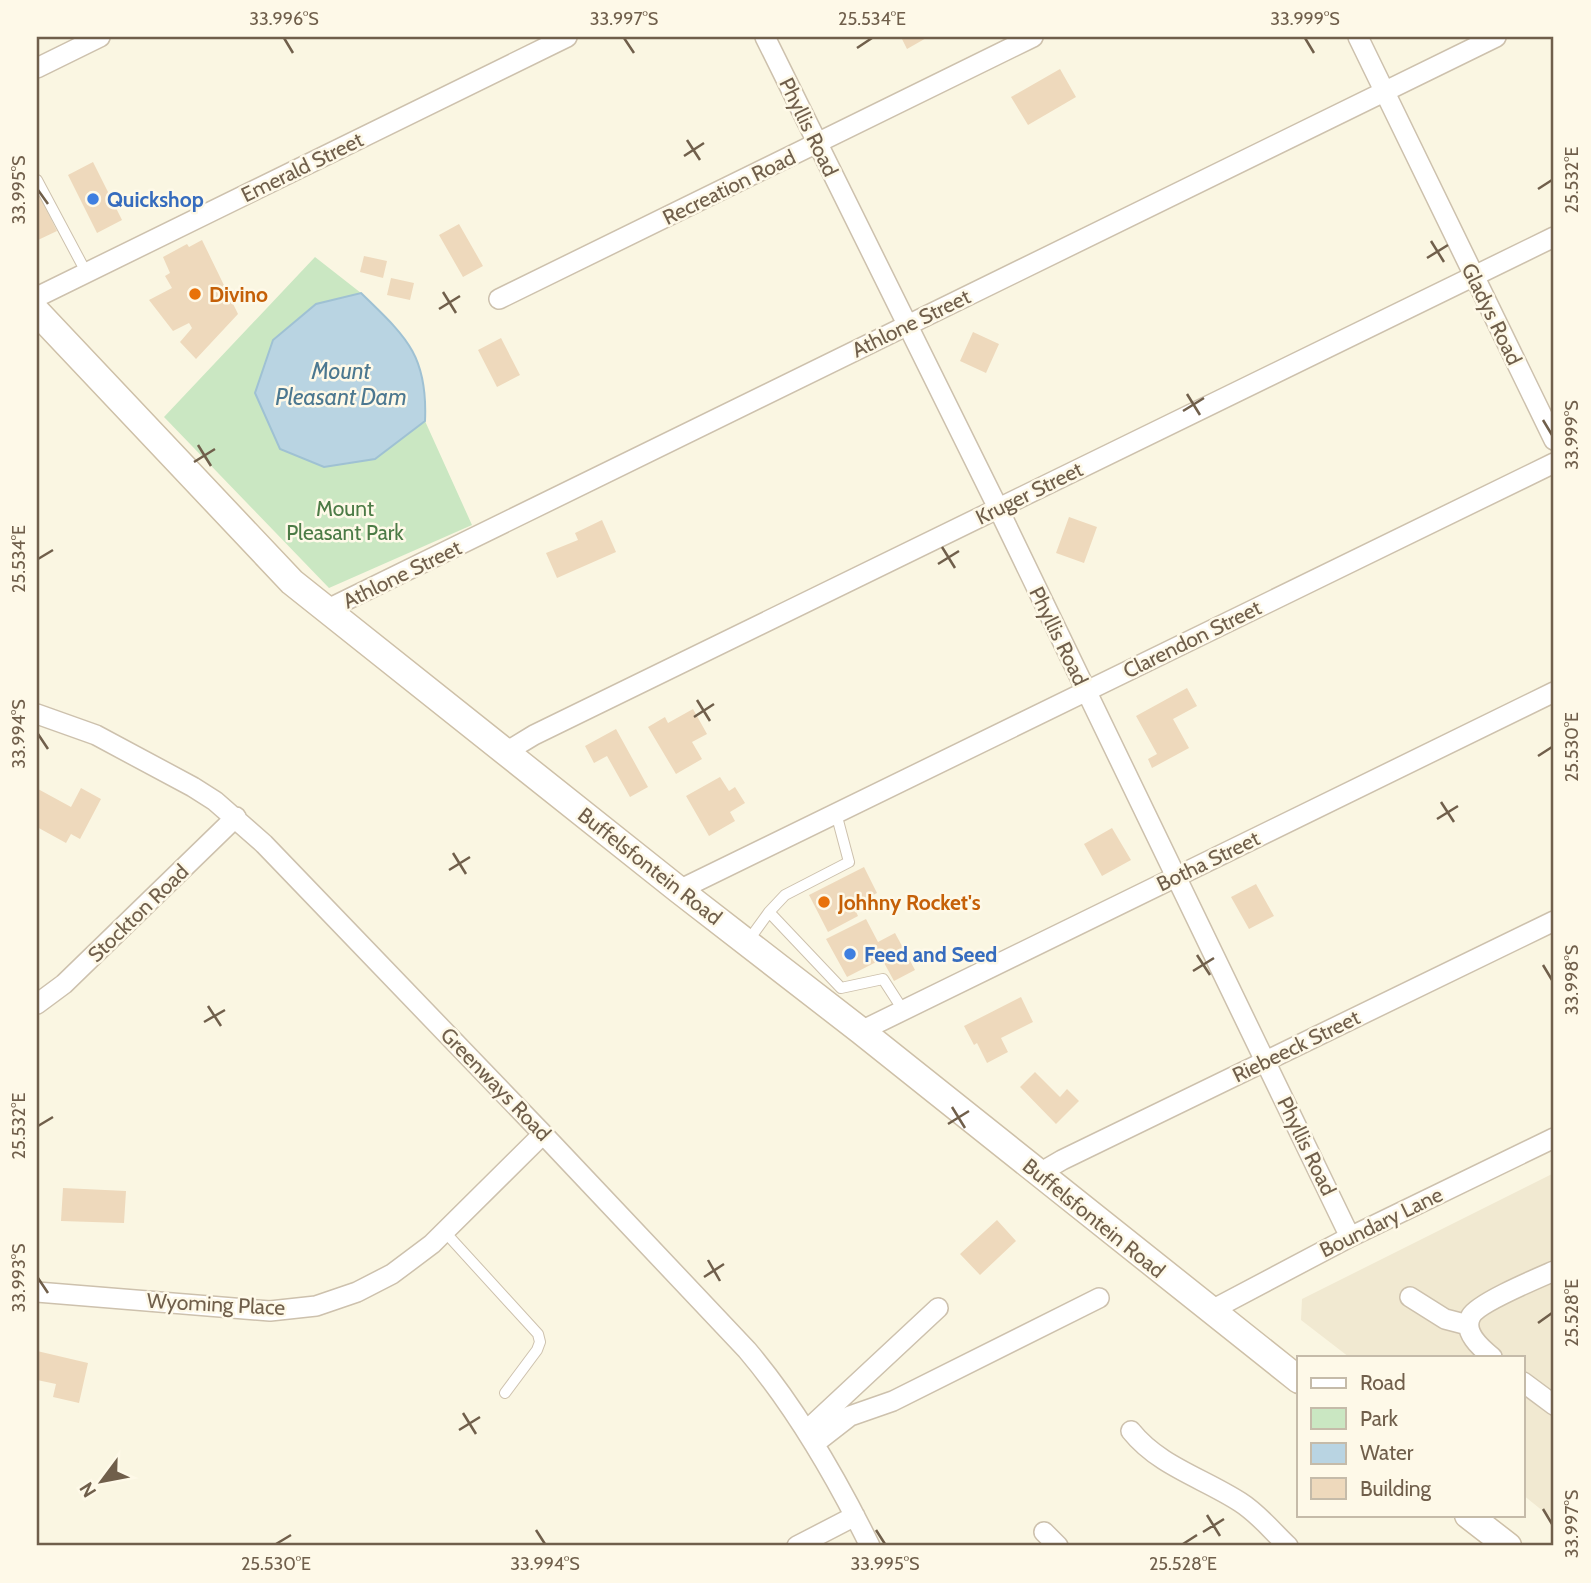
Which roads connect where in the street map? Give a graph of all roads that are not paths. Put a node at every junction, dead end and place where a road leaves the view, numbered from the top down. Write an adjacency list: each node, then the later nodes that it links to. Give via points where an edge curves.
1 (100, 37): 7 (street)
2 (567, 37): 13 (street, Emerald Street)
3 (765, 37): 9 (street, Phyllis Road)
4 (1033, 37): 9 (street, Recreation Road)
5 (1358, 37): 8 (street, Gladys Road)
6 (1496, 37): 8 (street, Athlone Street)
7 (37, 68)
8 (1384, 91): 14 (street, Gladys Road); 18 (street, Athlone Street)
9 (817, 144): 16 (street, Recreation Road); 18 (street, Phyllis Road)
10 (37, 180): 11 (lane)
11 (40, 194): 13 (lane)
12 (1554, 237): 14 (street, Kruger Street)
13 (86, 272): 15 (street, Emerald Street)
14 (1474, 276): 19 (street, Gladys Road); 21 (street, Kruger Street)
15 (37, 297)
16 (499, 299)
17 (37, 312): 22 (main road, Buffelsfontein Road, via 292,582)
18 (908, 324): 21 (street, Phyllis Road); 22 (street, Athlone Street)
19 (1554, 440)
20 (1554, 463): 23 (street, Clarendon Street)
21 (998, 508): 23 (street, Phyllis Road); 26 (street, Kruger Street)
22 (326, 610): 26 (main road, Buffelsfontein Road)
23 (1086, 691): 27 (street, Clarendon Street); 29 (street, Phyllis Road)
24 (1554, 692): 29 (street, Botha Street)
25 (37, 714): 28 (street, Greenways Road, via 96,735 193,787)
26 (506, 752): 30 (main road, Buffelsfontein Road)
27 (836, 813): 30 (street, Clarendon Street); 31 (lane, via 849,862 785,895)
28 (236, 817): 34 (street, Stockton Road, via 64,984); 38 (street, Greenways Road)
29 (1176, 876): 35 (street, Botha Street); 37 (street, Phyllis Road)
30 (680, 890): 33 (main road, Buffelsfontein Road)
31 (769, 912): 33 (lane); 35 (lane, via 841,988 883,979)
32 (1554, 921): 37 (street, Riebeeck Street)
33 (747, 942): 36 (main road, Buffelsfontein Road)
34 (37, 1004)
35 (903, 1010): 36 (street, Botha Street)
36 (861, 1031): 40 (main road, Buffelsfontein Road)
37 (1266, 1060): 40 (street, Riebeeck Street); 42 (street, Phyllis Road)
38 (543, 1134): 41 (street, Wyoming Place); 56 (street, Greenways Road, via 747,1350)
39 (1554, 1138): 42 (street, Boundary Lane)
40 (1038, 1174): 48 (main road, Buffelsfontein Road)
41 (444, 1231): 44 (street, Wyoming Place, via 392,1274 316,1306 270,1311); 53 (lane, via 538,1334 537,1350)
42 (1350, 1237): 48 (street, Boundary Lane)
43 (1554, 1271): 49 (street, via 1476,1310)
44 (37, 1292)
45 (1410, 1297): 49 (street, via 1445,1320)
46 (1099, 1298): 56 (street, via 893,1401)
47 (938, 1308): 56 (street)
48 (1210, 1311): 51 (main road, Buffelsfontein Road)
49 (1468, 1325): 50 (street, via 1472,1338)
50 (1491, 1356)
51 (1297, 1378)
52 (1524, 1383): 54 (street)
53 (505, 1393)
54 (1554, 1405)
55 (1131, 1431): 60 (street, via 1156,1456 1254,1512)
56 (810, 1437): 57 (street, Greenways Road)
57 (855, 1516): 61 (street); 62 (street, Greenways Road)
58 (1469, 1516): 64 (main road)
59 (1044, 1532): 63 (street)
60 (1282, 1544)
61 (797, 1546)
62 (870, 1546)
63 (1058, 1546)
64 (1508, 1546)

